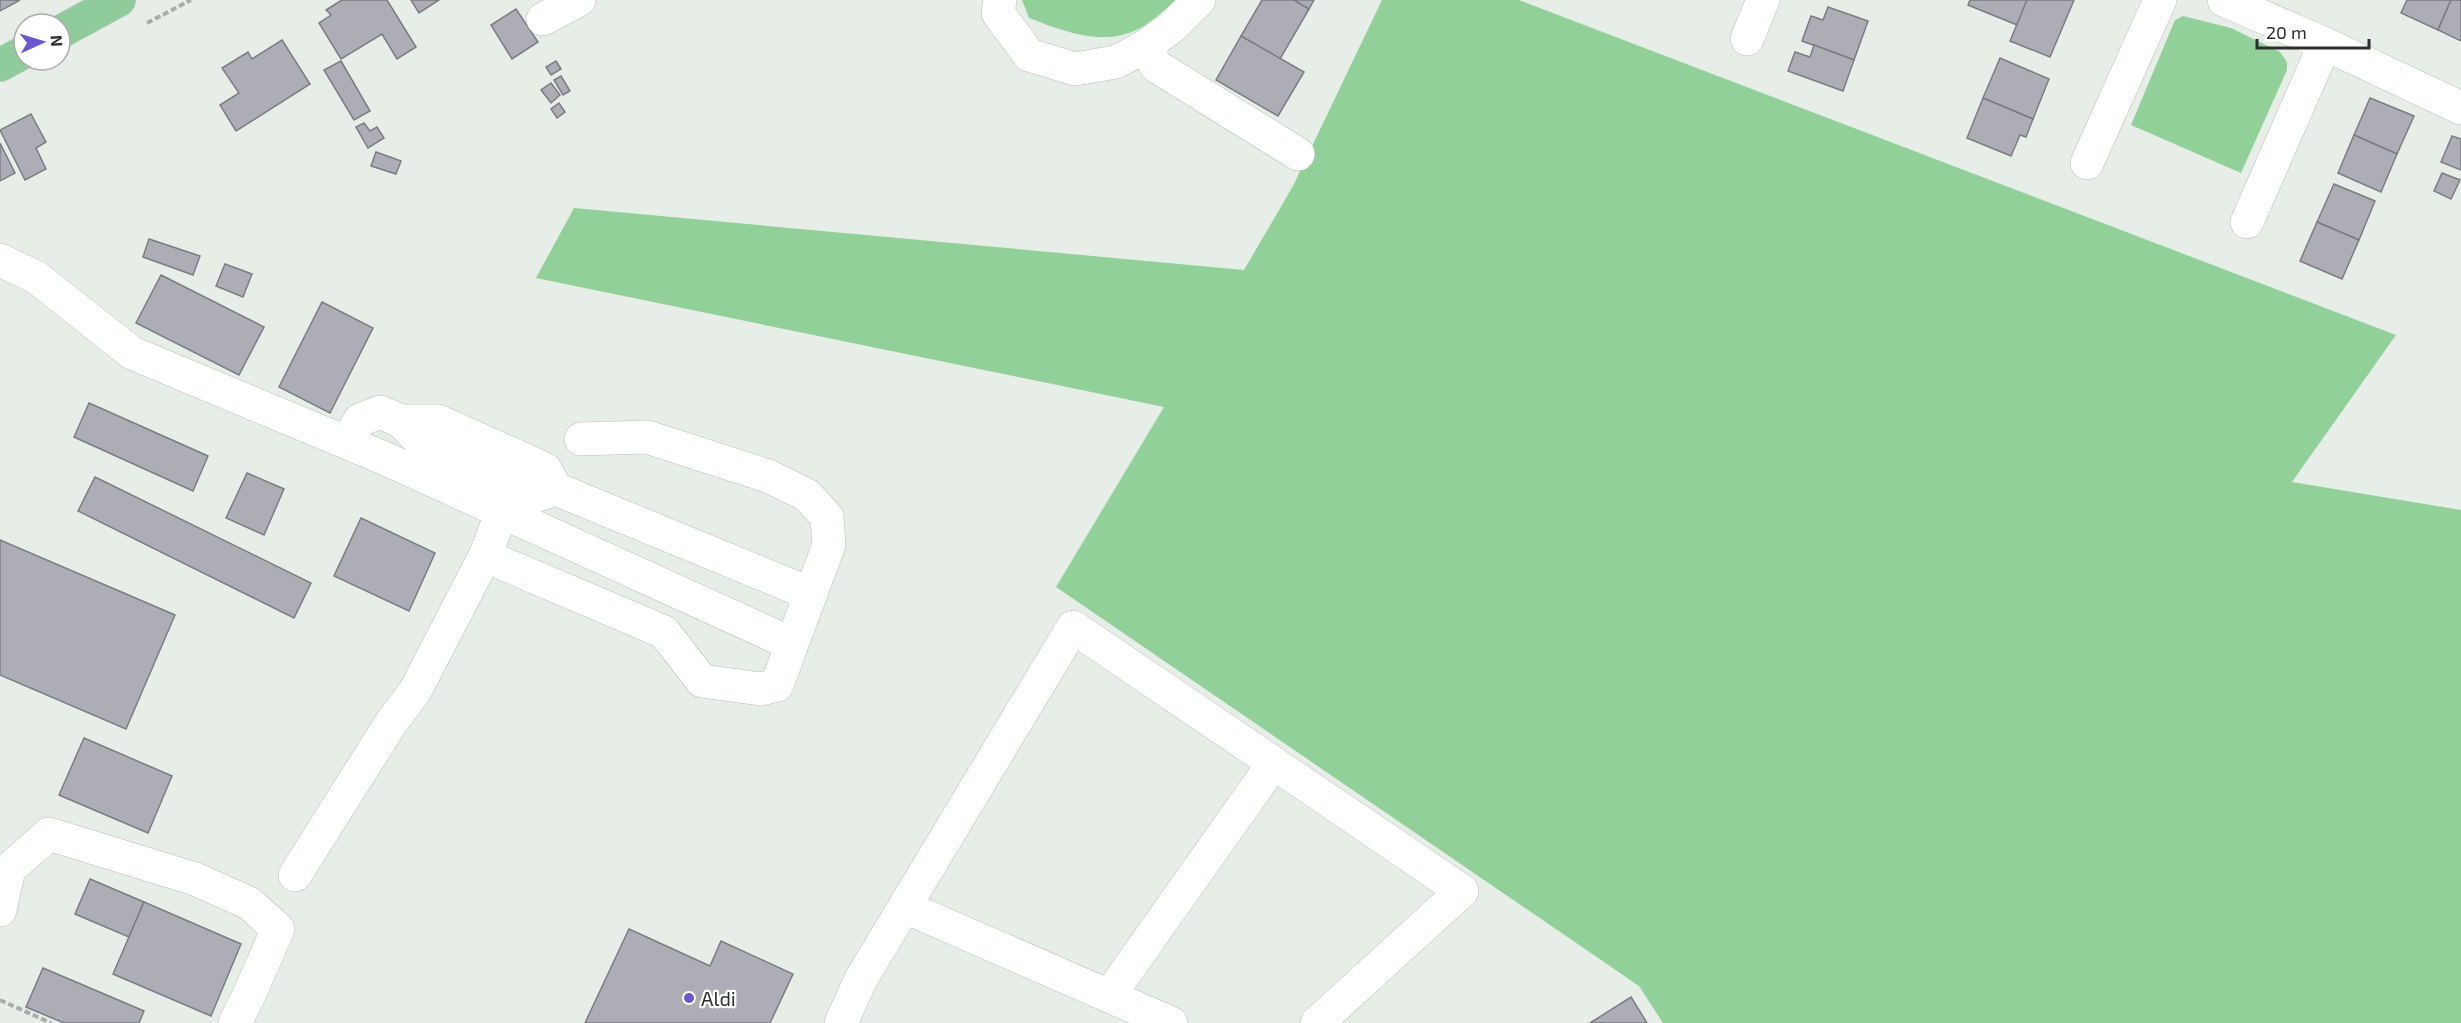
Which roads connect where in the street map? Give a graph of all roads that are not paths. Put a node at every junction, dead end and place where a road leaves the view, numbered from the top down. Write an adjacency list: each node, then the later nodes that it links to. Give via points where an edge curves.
1 (120, 0): 9 (main road)
2 (579, 0): 8 (street)
3 (1000, 0): 12 (street, via 998,13 1029,55 1075,69 1116,62)
4 (1199, 0): 12 (street)
5 (1763, 0): 10 (street)
6 (2160, 0): 15 (street)
7 (2224, 0): 11 (street)
8 (543, 20)
9 (72, 26)
10 (1747, 39)
11 (2325, 44): 13 (street); 16 (street)
12 (1146, 46): 14 (street, via 1156,66)
13 (2461, 108)
14 (1298, 154)
15 (2087, 163)
16 (2247, 222)
17 (0, 260): 19 (street, via 36,277 132,353)
18 (581, 439): 22 (street, via 647,437 768,476 807,495 827,517 829,545)
19 (347, 442): 20 (street); 22 (street, via 360,420 380,412 401,421 426,447 535,496 556,489)
20 (502, 512): 21 (street); 23 (street)
21 (485, 556): 23 (street, via 664,632 702,681 761,689 777,685); 25 (street, via 415,691)
22 (811, 594): 23 (street)
23 (792, 644)
24 (1274, 764): 26 (street, via 1073,627); 28 (street); 32 (street, via 1462,891)
25 (295, 875)
26 (905, 907): 28 (street); 30 (street, via 861,979)
27 (0, 910): 29 (street, via 9,869 49,834 195,879 249,903 278,929)
28 (1109, 996): 31 (street)
29 (235, 1023)
30 (841, 1023)
31 (1171, 1023)
32 (1317, 1023)

